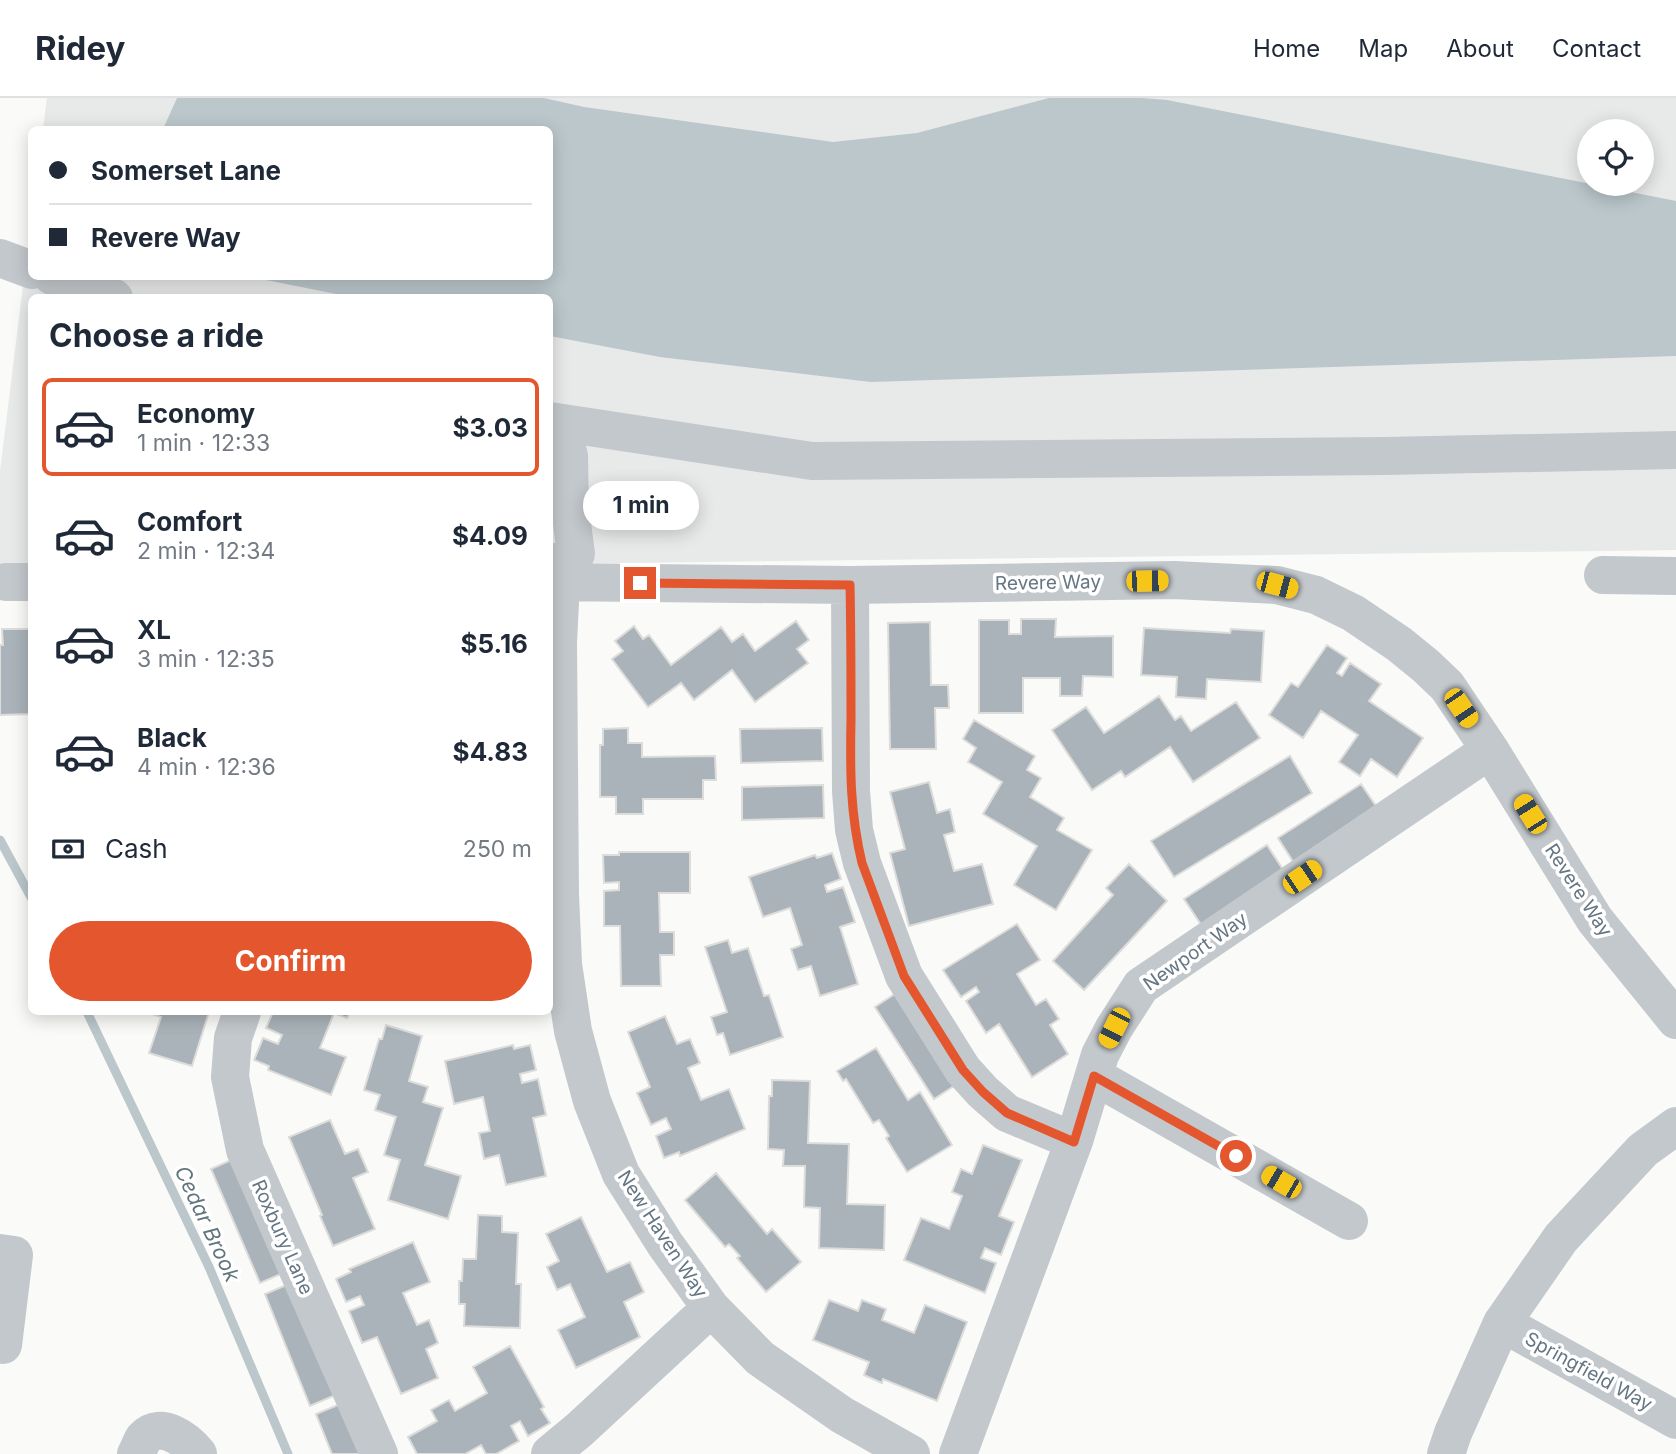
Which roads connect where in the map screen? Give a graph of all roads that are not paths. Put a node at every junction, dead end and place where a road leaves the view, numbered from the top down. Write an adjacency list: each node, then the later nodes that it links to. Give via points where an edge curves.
1 (0, 258): 2 (street)
2 (28, 268)
3 (63, 280): 4 (street)
4 (103, 294)
5 (554, 422): 6 (street, via 812,461); 7 (street, New Haven Way, via 569,456 576,554)
6 (1676, 450)
7 (553, 574): 10 (street, Revere Way); 12 (street, New Haven Way, via 558,642)
8 (1603, 575): 9 (street)
9 (1676, 576)
10 (850, 585): 11 (street, Revere Way, via 1174,580 1290,588 1353,613 1399,644 1447,686); 17 (street, via 854,830 897,960 963,1070 983,1092 1007,1113)
11 (1490, 750): 14 (street, Revere Way, via 1595,919); 15 (street, Newport Way, via 1141,986 1109,1037)
12 (555, 895): 20 (street, New Haven Way, via 573,1031 592,1101 621,1174)
13 (241, 1015): 26 (street, Roxbury Lane, via 233,1038 230,1077 245,1150)
14 (1676, 1020)
15 (1094, 1076): 17 (street, Newport Way); 18 (street)
16 (1676, 1126): 21 (street, via 1643,1150 1561,1238)
17 (1074, 1142): 29 (street, Newport Way)
18 (1349, 1221)
19 (0, 1253): 22 (street, via 14,1255)
20 (710, 1308): 27 (street); 28 (street, New Haven Way, via 760,1358 842,1415)
21 (1502, 1323): 23 (street, Springfield Way); 30 (street)
22 (0, 1344)
23 (1676, 1420)
24 (136, 1454): 25 (street, via 143,1439 159,1432 184,1439)
25 (198, 1454)
26 (379, 1454)
27 (550, 1454)
28 (911, 1454)
29 (958, 1454)
30 (1446, 1454)

